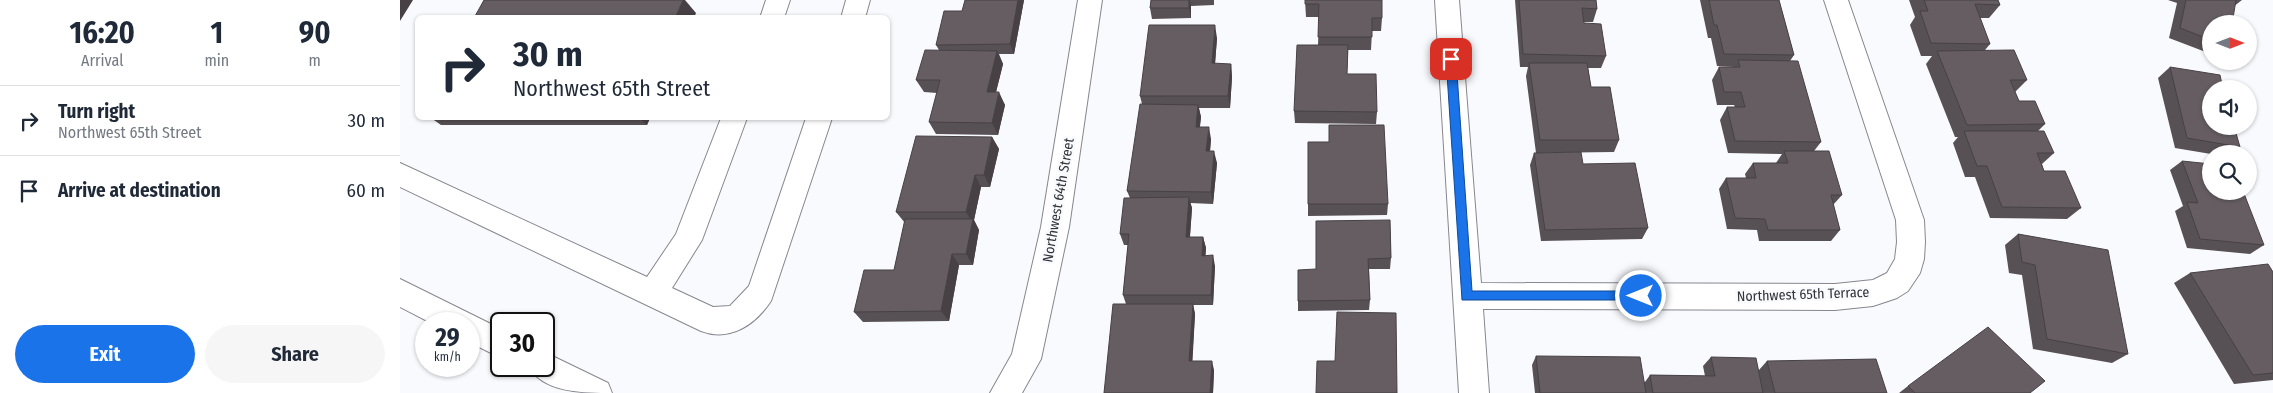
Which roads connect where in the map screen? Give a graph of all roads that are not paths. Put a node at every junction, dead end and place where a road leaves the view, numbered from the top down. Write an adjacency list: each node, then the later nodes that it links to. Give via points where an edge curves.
1 (778, 0): 6 (main road)
2 (858, 0): 7 (main road)
3 (1090, 0): 17 (main road, Northwest 64th Street, via 1055,227 1026,359)
4 (1447, 0): 13 (main road)
5 (1836, 0): 13 (main road, Northwest 65th Terrace, via 1910,220 1913,245 1904,277 1888,289 1865,295)
6 (773, 15)
7 (853, 15)
8 (733, 120): 12 (main road, via 688,240)
9 (818, 120): 12 (main road, via 761,292 752,306 741,317 711,321)
10 (400, 174): 12 (main road)
11 (400, 292): 14 (main road)
12 (653, 292)
13 (1466, 296): 18 (main road)
14 (439, 312)
15 (555, 372): 16 (main road)
16 (597, 393)
17 (1006, 393)
18 (1474, 393)

